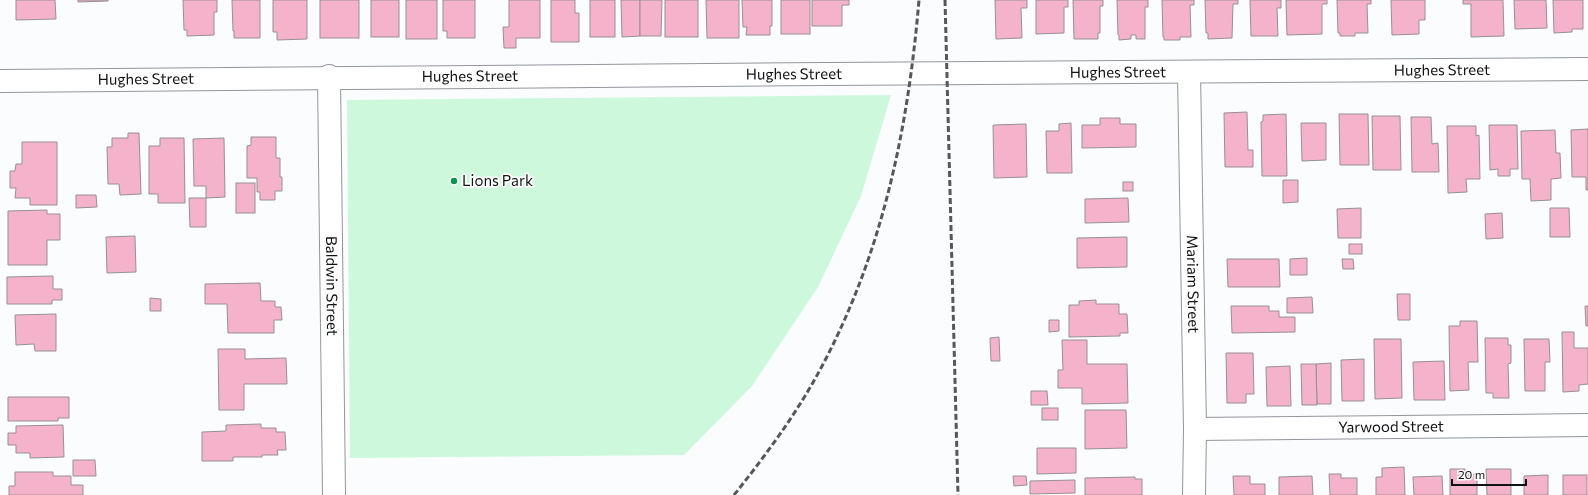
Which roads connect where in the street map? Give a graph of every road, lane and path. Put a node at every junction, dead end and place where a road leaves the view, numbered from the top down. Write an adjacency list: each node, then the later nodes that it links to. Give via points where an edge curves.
1 (1588, 69): 2 (street, Hughes Street)
2 (1190, 72): 3 (street, Hughes Street); 6 (street, Mariam Street)
3 (329, 76): 4 (street, Hughes Street); 7 (street, Baldwin Street)
4 (0, 81)
5 (1588, 425): 6 (street, Yarwood Street)
6 (1195, 429): 8 (street, Mariam Street)
7 (334, 495)
8 (1194, 495)

